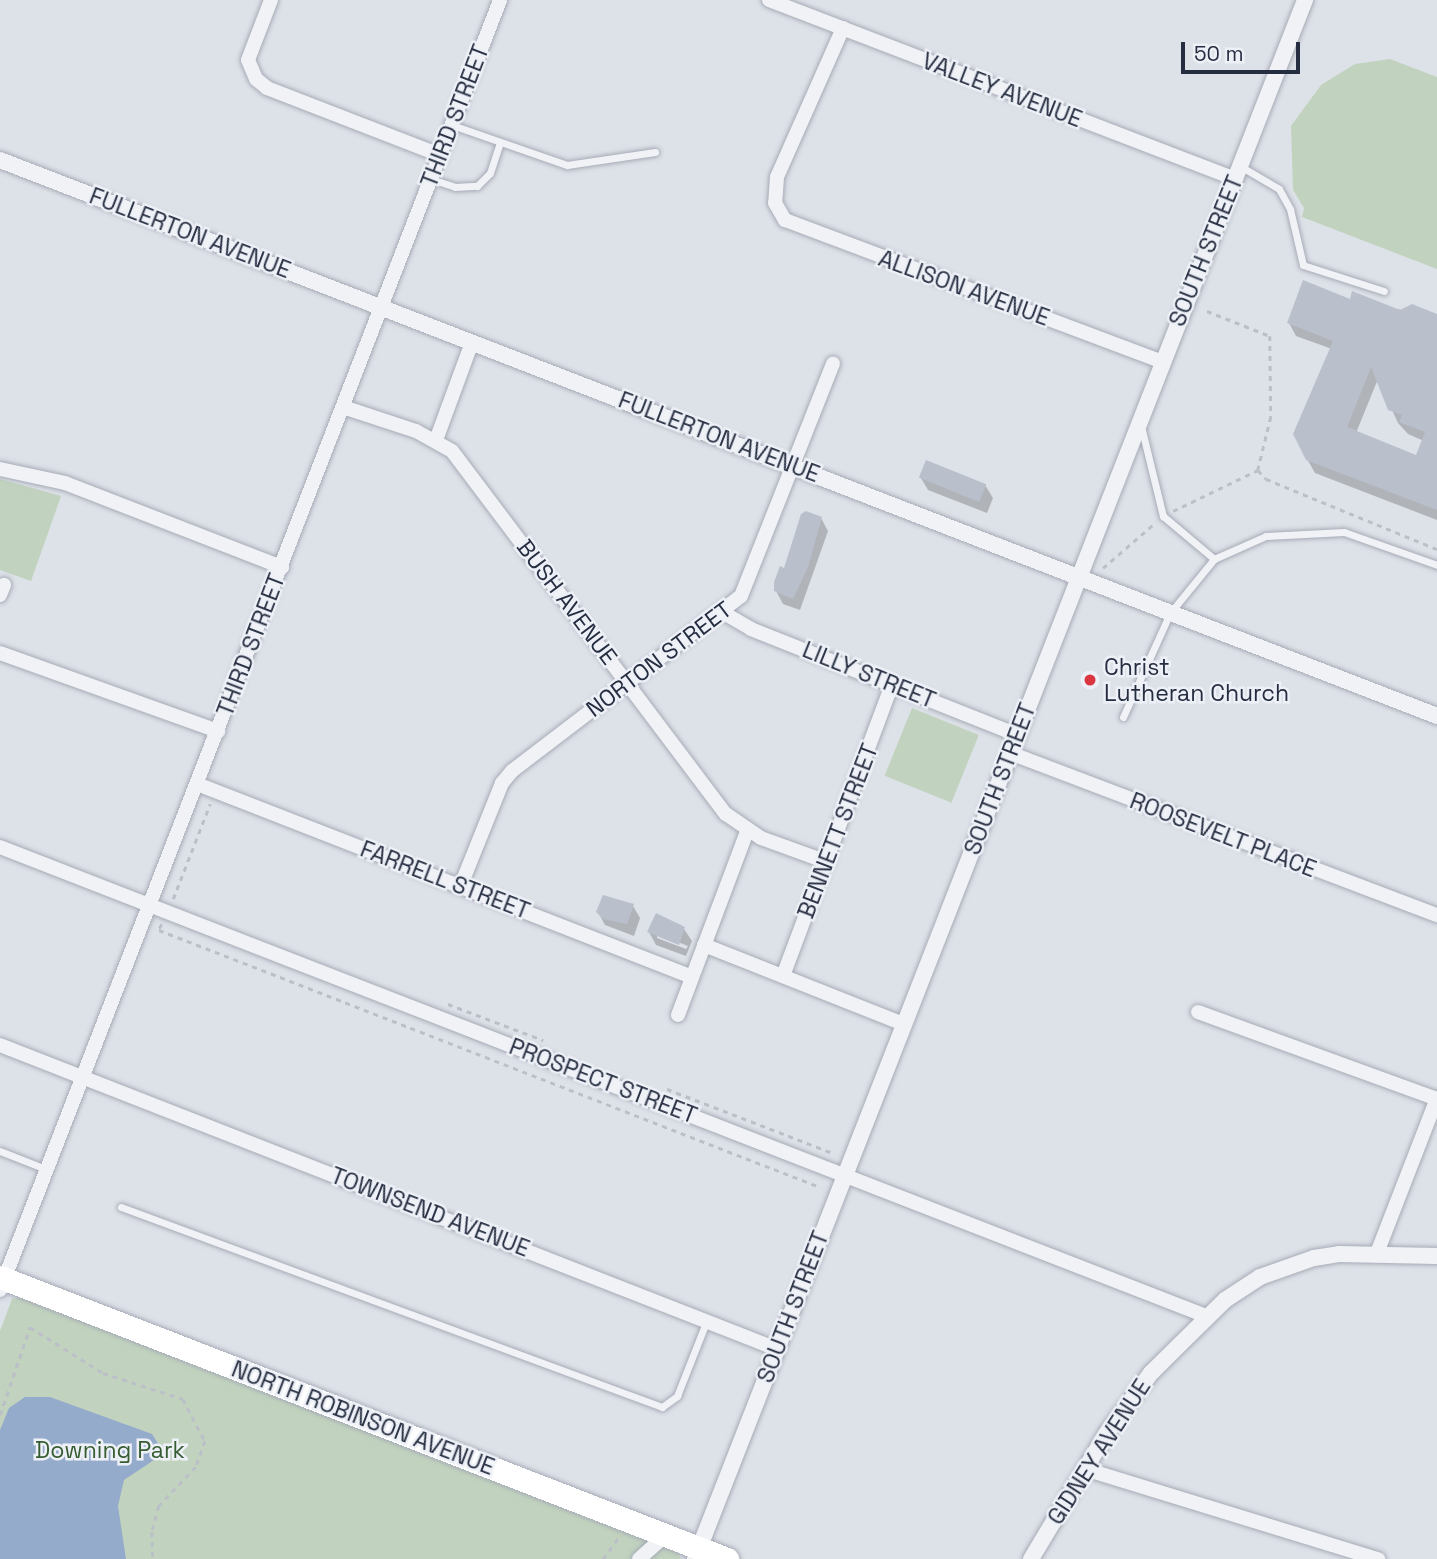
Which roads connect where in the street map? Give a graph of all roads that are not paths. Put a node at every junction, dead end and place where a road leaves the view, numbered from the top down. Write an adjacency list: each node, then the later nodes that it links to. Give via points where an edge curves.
1 (271, 0): 9 (street, via 248,60 256,79 267,88)
2 (500, 0): 6 (street, THIRD STREET)
3 (769, 0): 5 (street, VALLEY AVENUE)
4 (1305, 0): 11 (street, SOUTH STREET)
5 (843, 28): 11 (street, VALLEY AVENUE); 16 (street, ALLISON AVENUE, via 777,177 775,203 785,220)
6 (452, 125): 7 (lane); 9 (street, THIRD STREET)
7 (500, 143): 8 (lane, via 567,165); 12 (lane, via 490,173 477,186 455,187)
8 (655, 152)
9 (440, 155): 12 (street, THIRD STREET)
10 (0, 160): 14 (street, FULLERTON AVENUE)
11 (1237, 173): 13 (lane, via 1279,189 1290,209 1303,265); 16 (street, SOUTH STREET)
12 (431, 179): 14 (street, THIRD STREET)
13 (1384, 291)
14 (382, 307): 15 (street, FULLERTON AVENUE); 18 (street, THIRD STREET)
15 (472, 342): 20 (street); 21 (street, FULLERTON AVENUE)
16 (1162, 362): 19 (street, SOUTH STREET)
17 (833, 364): 21 (street, NORTON STREET)
18 (344, 407): 20 (street, BUSH AVENUE); 25 (street, THIRD STREET)
19 (1140, 421): 23 (lane, via 1163,516); 26 (street, SOUTH STREET)
20 (436, 440): 30 (street, BUSH AVENUE, via 452,451)
21 (792, 466): 26 (street, FULLERTON AVENUE); 27 (street, NORTON STREET, via 748,585)
22 (0, 469): 25 (street, via 65,483)
23 (1214, 559): 24 (lane, via 1266,536 1344,532); 28 (lane)
24 (1437, 565)
25 (282, 567): 34 (street, THIRD STREET)
26 (1078, 578): 28 (street, FULLERTON AVENUE); 35 (street, SOUTH STREET)
27 (722, 612): 30 (street, NORTON STREET); 31 (street, LILLY STREET, via 751,629)
28 (1170, 613): 32 (street, FULLERTON AVENUE); 33 (lane)
29 (0, 653): 34 (street)
30 (628, 683): 38 (street, BUSH AVENUE, via 726,814); 41 (street, NORTON STREET, via 502,783)
31 (892, 685): 35 (street, LILLY STREET); 40 (street, BENNETT STREET)
32 (1437, 716)
33 (1123, 717)
34 (218, 731): 37 (street, THIRD STREET)
35 (1017, 734): 36 (street, SOUTH STREET)
36 (1010, 753): 43 (street, ROOSEVELT PLACE); 49 (street, SOUTH STREET)
37 (197, 784): 41 (street, FARRELL STREET); 42 (street, THIRD STREET)
38 (747, 831): 40 (street, BUSH AVENUE); 44 (street)
39 (0, 847): 42 (street, PROSPECT STREET)
40 (827, 862): 45 (street, BENNETT STREET)
41 (461, 886): 46 (street, FARRELL STREET)
42 (149, 906): 51 (street, THIRD STREET); 55 (street, PROSPECT STREET)
43 (1437, 915)
44 (704, 946): 45 (street); 46 (street)
45 (783, 976): 49 (street)
46 (692, 977): 48 (street)
47 (1198, 1012): 52 (street)
48 (678, 1015)
49 (904, 1024): 55 (street, SOUTH STREET)
50 (0, 1045): 51 (street, TOWNSEND AVENUE)
51 (82, 1079): 54 (street, THIRD STREET); 61 (street, TOWNSEND AVENUE)
52 (1437, 1098): 57 (street)
53 (0, 1151): 54 (lane)
54 (47, 1170): 59 (street, THIRD STREET)
55 (845, 1175): 60 (street, PROSPECT STREET); 62 (street, SOUTH STREET)
56 (121, 1207): 61 (lane, via 662,1407 677,1396)
57 (1377, 1253): 58 (street, GIDNEY AVENUE); 60 (street, GIDNEY AVENUE, via 1339,1254 1284,1266 1260,1277)
58 (1437, 1256)
59 (1, 1282): 64 (highway, NORTH ROBINSON AVENUE)
60 (1206, 1316): 63 (street, GIDNEY AVENUE, via 1152,1373)
61 (707, 1321): 62 (street, TOWNSEND AVENUE)
62 (777, 1349): 65 (street, SOUTH STREET)
63 (1085, 1469): 68 (street, GIDNEY AVENUE); 69 (street)
64 (666, 1535): 65 (highway, NORTH ROBINSON AVENUE); 66 (street)
65 (697, 1554): 67 (highway, NORTH ROBINSON AVENUE)
66 (639, 1559)
67 (727, 1559)
68 (1031, 1559)
69 (1378, 1559)

